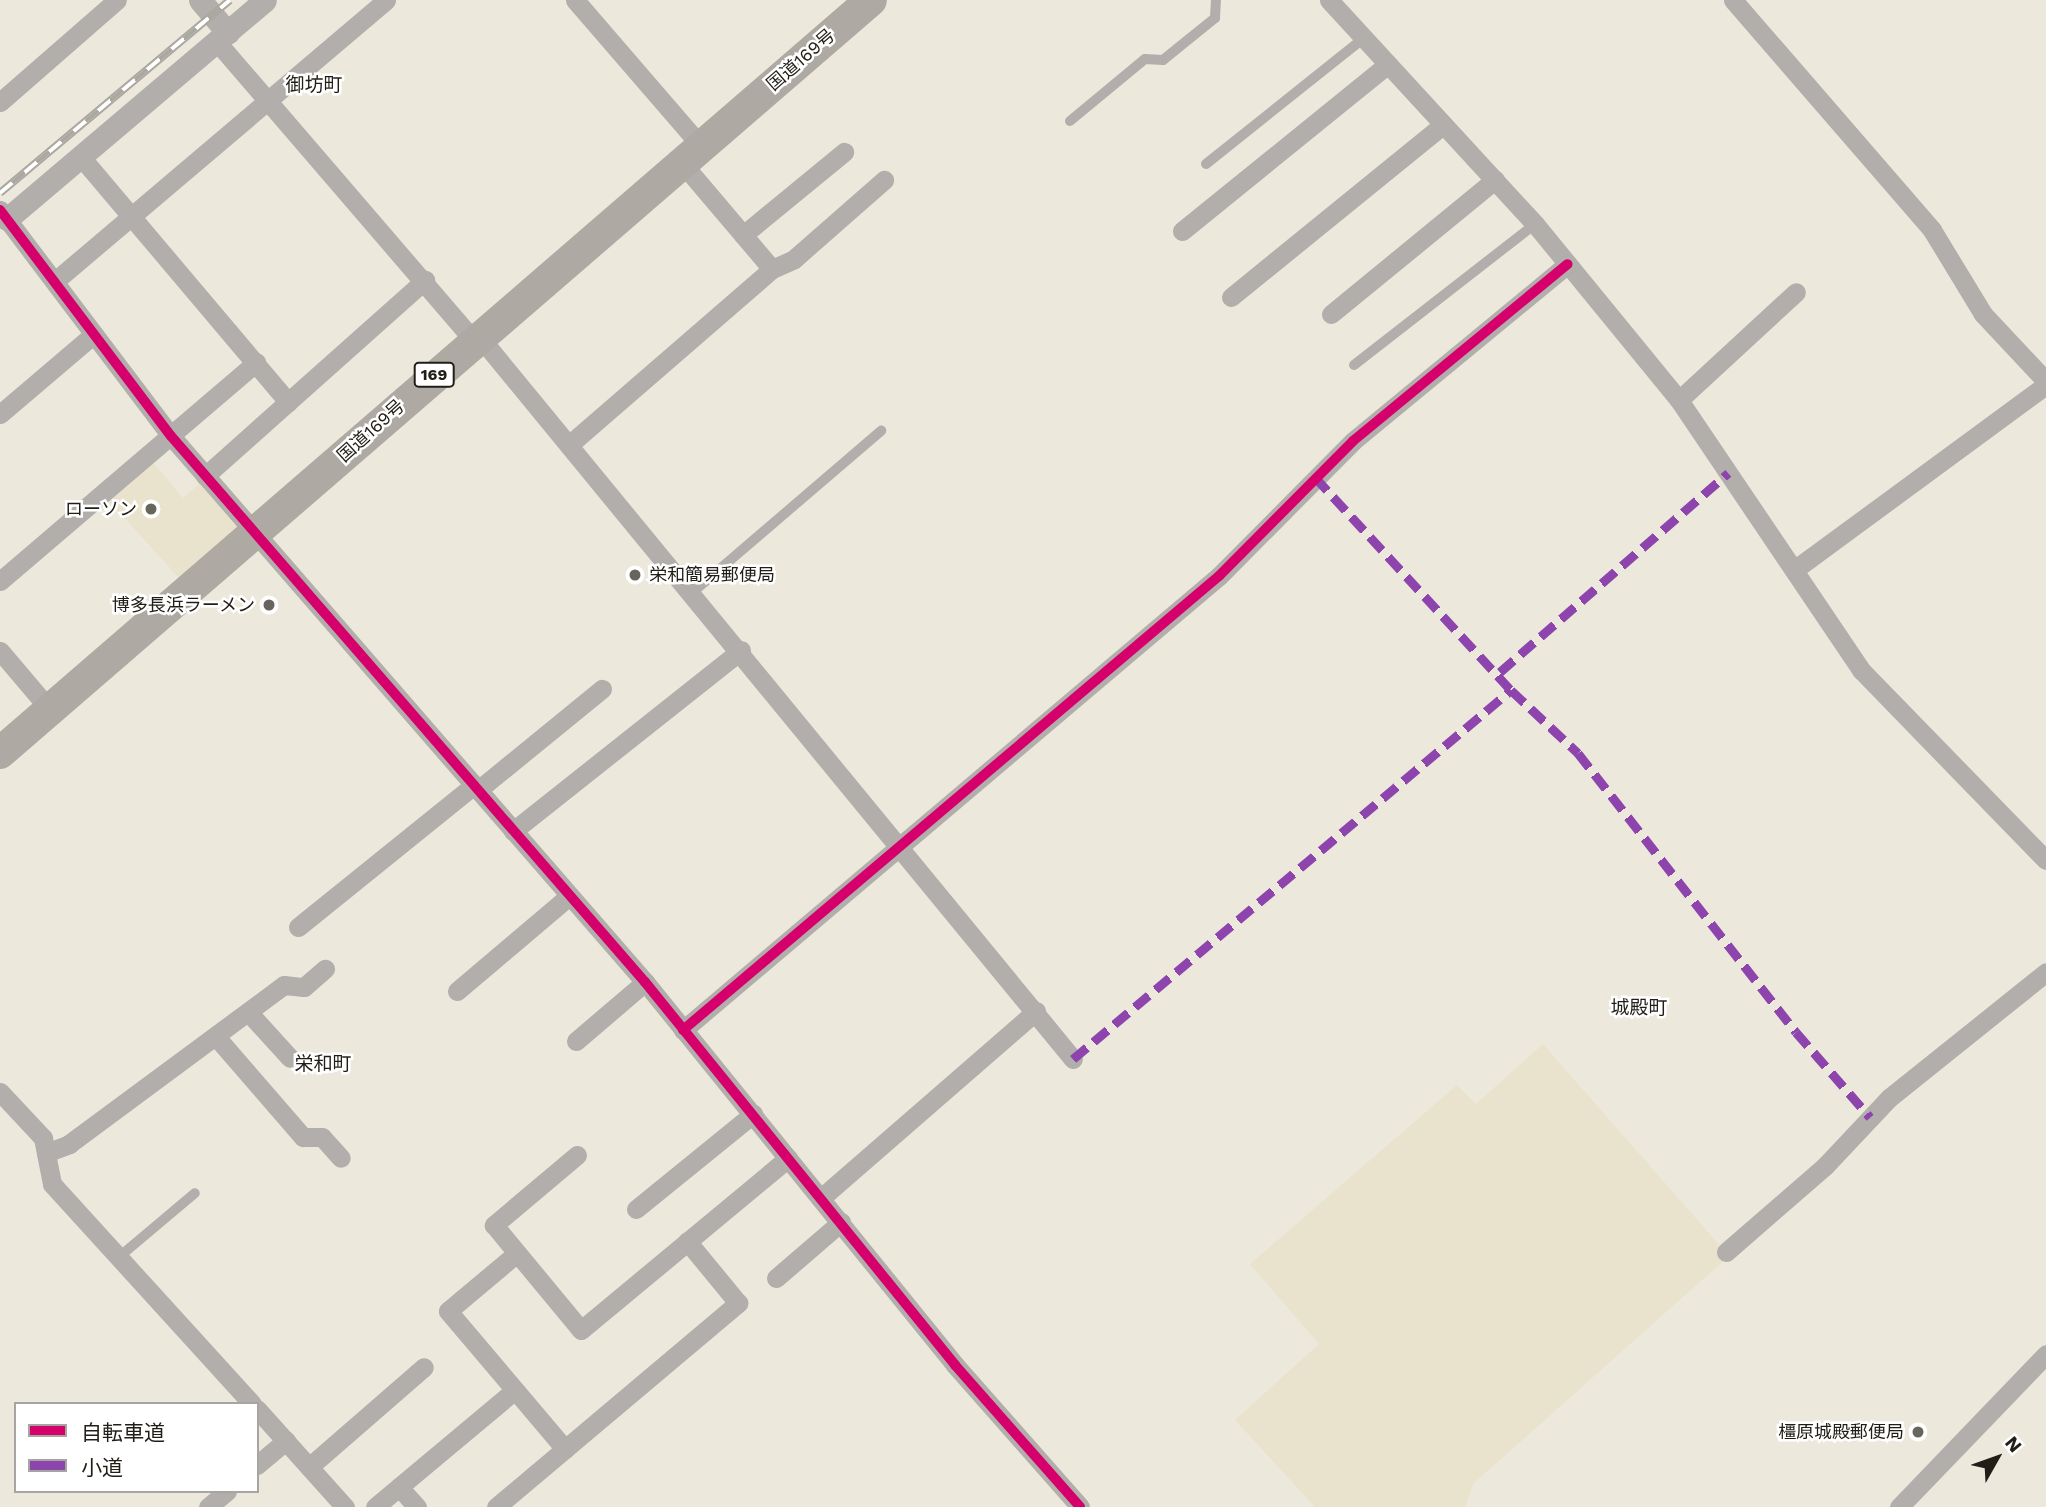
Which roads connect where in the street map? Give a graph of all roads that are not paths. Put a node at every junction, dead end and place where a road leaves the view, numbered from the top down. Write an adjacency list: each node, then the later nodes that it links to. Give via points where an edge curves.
1 (117, 0): 14 (street)
2 (200, 0): 10 (street)
3 (265, 0): 10 (street)
4 (386, 0): 13 (street)
5 (575, 0): 18 (street)
6 (871, 0): 18 (highway, 国道169号 / 169)
7 (1216, 0): 15 (lane, via 1215,18 1163,60 1145,58)
8 (1329, 0): 11 (street)
9 (1733, 0): 39 (street, via 1932,230 1983,314)
10 (222, 37): 13 (street); 19 (street)
11 (1364, 38): 12 (street); 20 (lane)
12 (1388, 64): 16 (street); 26 (street)
13 (265, 97): 23 (street); 30 (street)
14 (0, 102)
15 (1070, 121)
16 (1443, 125): 22 (street); 33 (street)
17 (844, 152): 27 (street)
18 (691, 155): 27 (street); 36 (highway, 国道169号 / 169)
19 (81, 157): 23 (street); 24 (street)
20 (1206, 164)
21 (884, 180): 29 (street, via 794,259)
22 (1495, 180): 25 (street); 34 (street)
23 (130, 215): 31 (street); 37 (street)
24 (5, 222): 31 (street)
25 (1535, 224): 28 (street); 38 (lane)
26 (1182, 231)
27 (743, 235): 29 (street)
28 (1568, 264): 40 (street); 58 (street, via 1353,441 1219,576)
29 (772, 269): 45 (street)
30 (425, 280): 36 (street); 41 (street)
31 (55, 281): 35 (street)
32 (1796, 292): 40 (street)
33 (1231, 298)
34 (1331, 314)
35 (94, 334): 42 (street); 44 (street)
36 (475, 338): 45 (street); 47 (highway, 国道169号 / 169)
37 (256, 362): 41 (street); 44 (street)
38 (1354, 365)
39 (2046, 383): 48 (street)
40 (1679, 400): 48 (street)
41 (288, 402): 46 (street)
42 (0, 414)
43 (881, 431): 50 (lane)
44 (171, 436): 46 (street); 49 (street)
45 (570, 444): 50 (street)
46 (205, 476): 47 (street)
47 (255, 534): 54 (highway, 国道169号 / 169); 56 (street)
48 (1794, 570): 59 (street, via 1861,670)
49 (0, 581)
50 (693, 592): 51 (street)
51 (741, 650): 57 (street); 58 (street)
52 (0, 651): 54 (street)
53 (601, 689): 56 (street)
54 (50, 710): 55 (highway, 国道169号 / 169)
55 (0, 752)
56 (476, 788): 57 (street); 61 (street)
57 (513, 831): 60 (street)
58 (900, 843): 66 (street); 68 (street)
59 (2046, 860)
60 (569, 895): 64 (street); 65 (street)
61 (298, 927)
62 (325, 969): 67 (street, via 304,986 284,985)
63 (2046, 972): 84 (street, via 1889,1098 1825,1166)
64 (645, 982): 68 (street); 70 (street)
65 (457, 991)
66 (1036, 1011): 72 (street); 80 (street)
67 (250, 1014): 69 (street); 71 (street)
68 (683, 1030): 74 (street)
69 (218, 1039): 75 (street, via 113,1107 69,1144); 77 (street, via 303,1137 322,1137)
70 (576, 1041)
71 (290, 1058)
72 (1073, 1059)
73 (0, 1092): 75 (street, via 43,1138)
74 (752, 1114): 78 (street); 81 (street)
75 (46, 1153): 86 (street, via 52,1184)
76 (578, 1155): 85 (street, via 494,1225)
77 (341, 1158)
78 (788, 1158): 80 (street); 83 (street)
79 (195, 1193): 86 (lane)
80 (821, 1198): 82 (street)
81 (636, 1209)
82 (841, 1222): 87 (street); 104 (street)
83 (687, 1241): 85 (street, via 582,1330); 94 (street, via 738,1303)
84 (1726, 1252)
85 (517, 1253): 90 (street, via 448,1311)
86 (119, 1256): 91 (street)
87 (776, 1278)
88 (2046, 1354): 105 (street)
89 (424, 1367): 96 (street)
90 (515, 1390): 94 (street); 97 (street)
91 (250, 1402)
92 (259, 1411): 93 (street)
93 (286, 1441): 95 (street); 96 (street)
94 (565, 1450): 103 (street)
95 (259, 1463)
96 (309, 1467): 100 (street)
97 (399, 1487): 101 (street); 102 (street)
98 (225, 1493): 99 (street)
99 (208, 1507)
100 (345, 1507)
101 (375, 1507)
102 (416, 1507)
103 (496, 1507)
104 (1080, 1507)
105 (1899, 1507)

